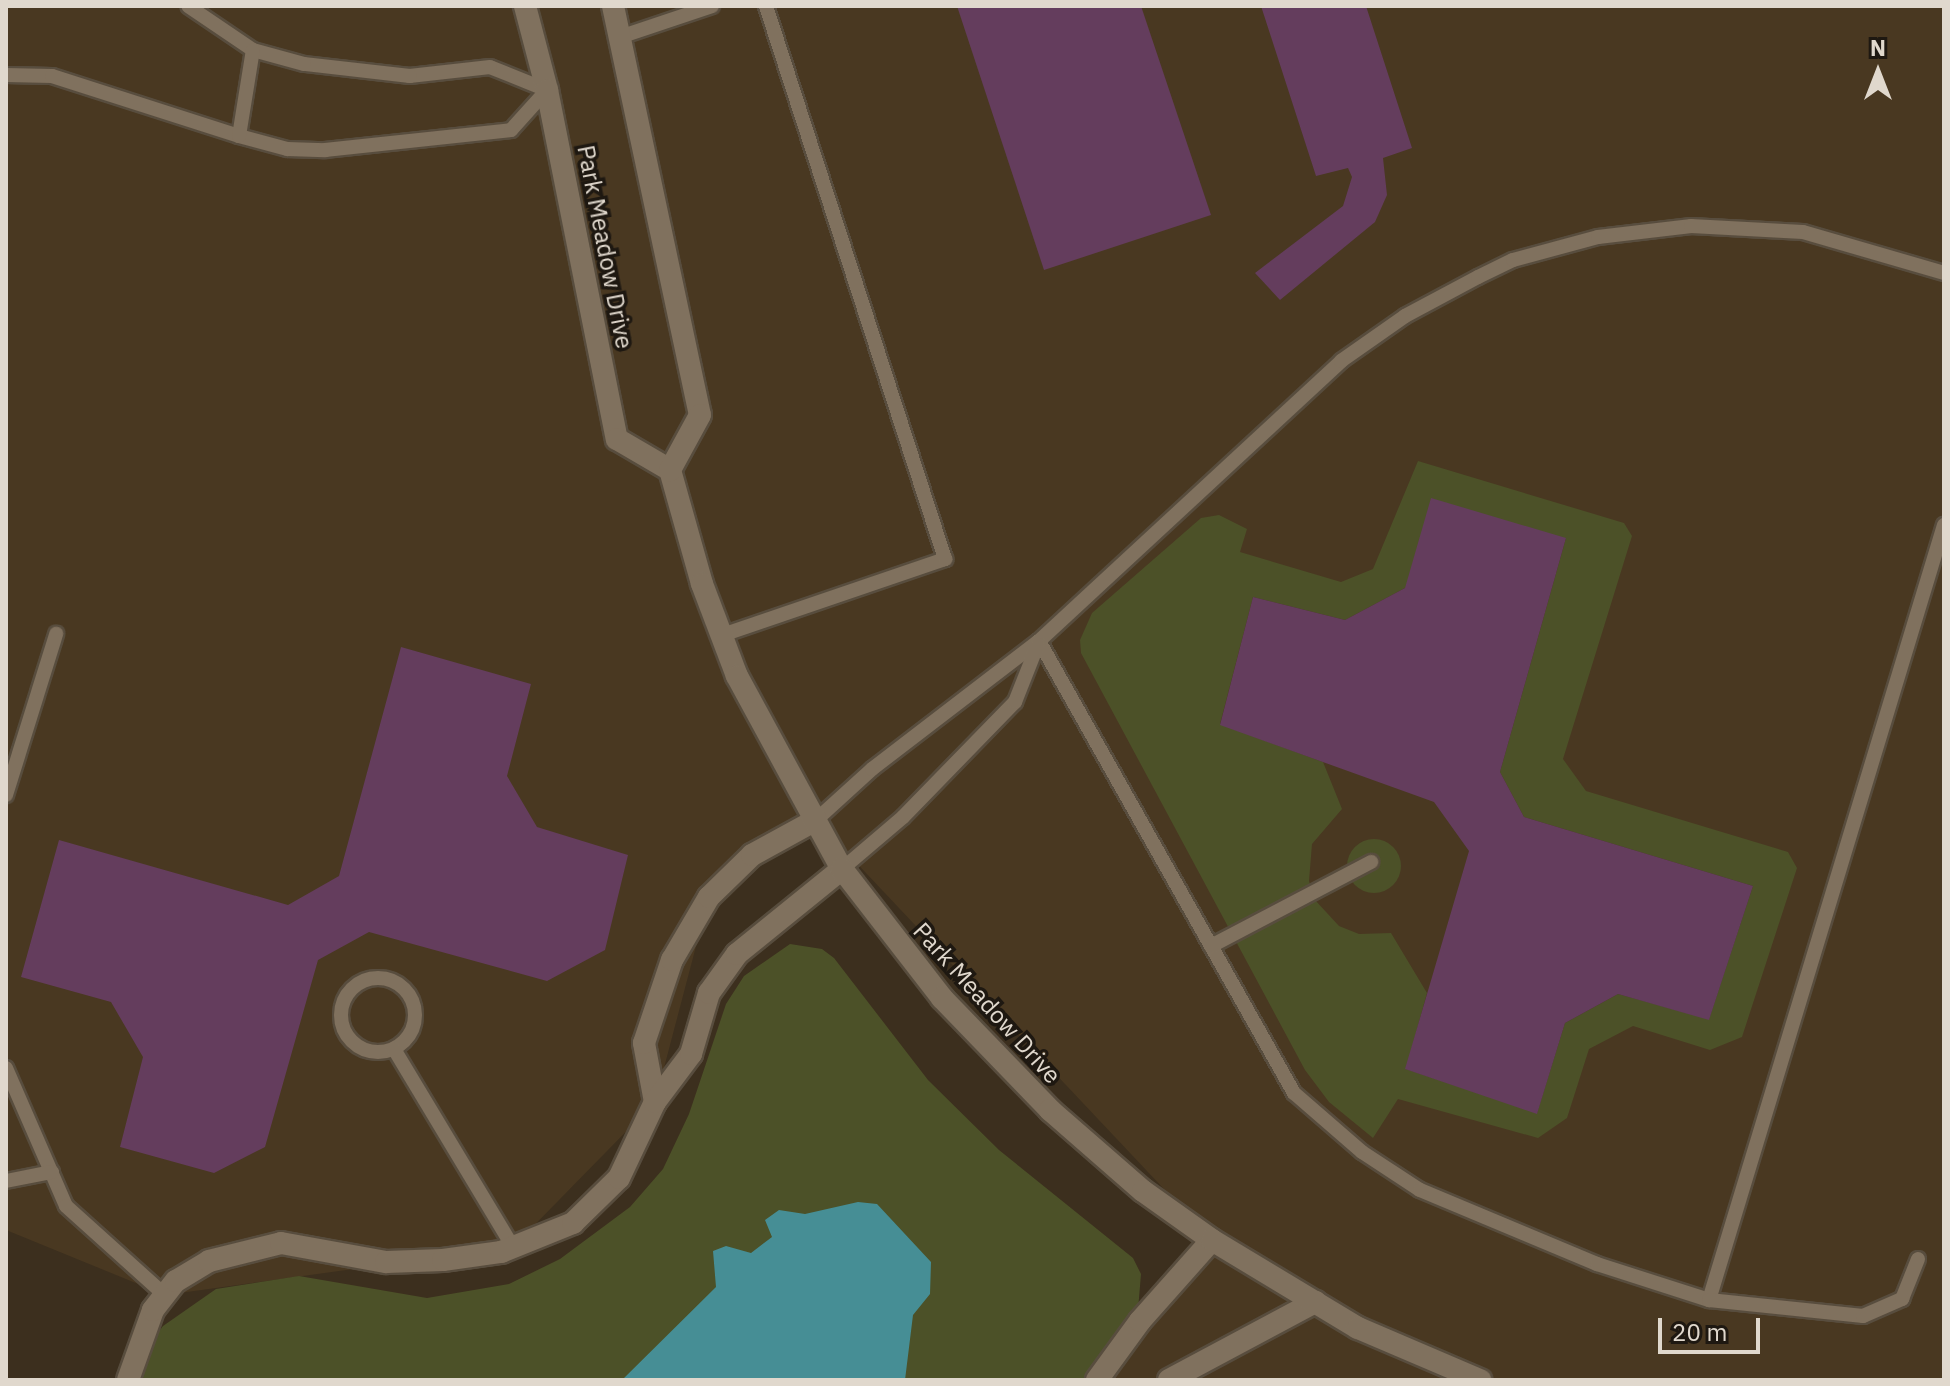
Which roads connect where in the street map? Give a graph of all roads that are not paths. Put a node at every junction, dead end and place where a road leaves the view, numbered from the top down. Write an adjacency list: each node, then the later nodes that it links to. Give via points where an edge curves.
1 (188, 6): 7 (lane)
2 (525, 6): 9 (street, Park Meadow Drive)
3 (613, 6): 6 (street)
4 (712, 6): 6 (lane)
5 (766, 6): 15 (lane, via 945,559)
6 (620, 37): 12 (street, via 700,415)
7 (253, 50): 9 (lane, via 356,74 410,76 490,67); 10 (lane)
8 (6, 75): 10 (lane, via 52,76)
9 (547, 90): 10 (lane, via 511,130 482,136 325,150 287,149); 12 (street, Park Meadow Drive, via 617,439)
10 (239, 136)
11 (1944, 273): 16 (lane, via 1803,232 1738,226 1641,229 1513,260 1438,297 1341,361)
12 (670, 470): 15 (street, Park Meadow Drive)
13 (1944, 525): 31 (lane)
14 (56, 634): 17 (lane)
15 (722, 635): 18 (street, Park Meadow Drive, via 737,676)
16 (1039, 641): 18 (lane, via 872,769); 20 (lane, via 1015,702 903,817); 21 (lane)
17 (6, 795)
18 (816, 820): 20 (street, Park Meadow Drive); 24 (street, via 752,855 709,897 679,948 644,1043)
19 (1371, 862): 21 (lane)
20 (842, 869): 24 (street, via 737,954 709,993 691,1054); 27 (street, Park Meadow Drive, via 942,998 1050,1110 1143,1191)
21 (1211, 946): 31 (lane, via 1294,1093 1362,1152 1420,1190 1483,1218 1638,1279)
22 (394, 1049): 22 (lane, via 413,1029 413,1001 388,979 367,979 352,988 342,1004 344,1032 369,1052); 28 (lane)
23 (6, 1068): 25 (lane)
24 (655, 1102): 28 (street, via 619,1178 573,1223)
25 (52, 1172): 26 (lane); 30 (lane, via 66,1206)
26 (6, 1181)
27 (1212, 1240): 32 (street, Park Meadow Drive); 34 (street, via 1140,1321)
28 (513, 1247): 30 (street, via 443,1260 386,1262 281,1243 209,1261 176,1281)
29 (1918, 1259): 31 (lane, via 1902,1299 1863,1316)
30 (165, 1295): 33 (street, via 153,1310)
31 (1709, 1300)
32 (1315, 1302): 35 (street); 36 (street, Park Meadow Drive, via 1358,1328)
33 (128, 1380)
34 (1097, 1380)
35 (1169, 1380)
36 (1480, 1380)

